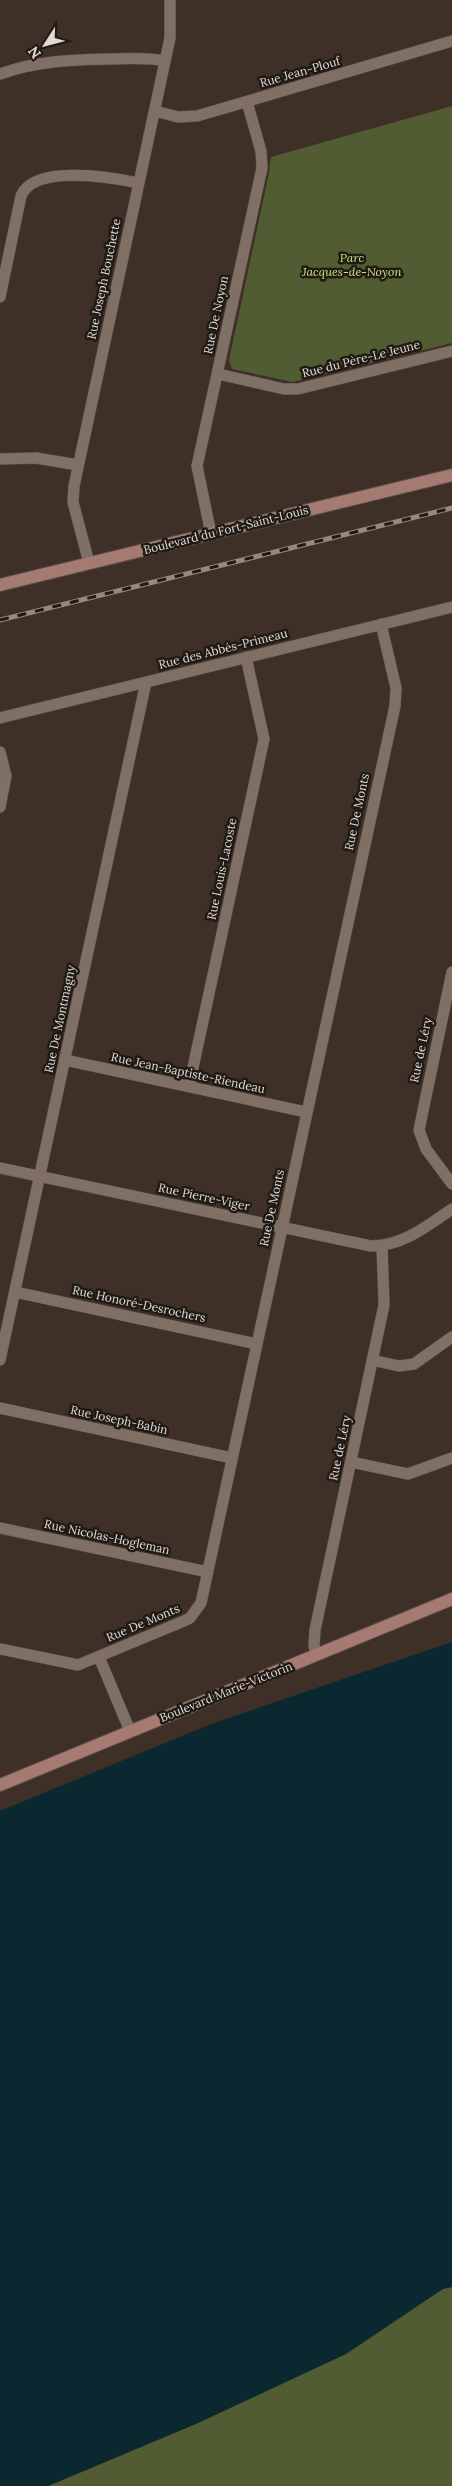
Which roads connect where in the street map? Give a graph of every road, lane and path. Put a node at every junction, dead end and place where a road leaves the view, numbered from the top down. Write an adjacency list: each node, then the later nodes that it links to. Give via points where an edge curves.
1 (170, 0): 3 (street, Rue Joseph Bouchette, via 171,29)
2 (452, 41): 5 (street, Rue Jean-Plouf)
3 (165, 61): 4 (street, via 145,58 53,61); 6 (street, Rue Joseph Bouchette)
4 (0, 74)
5 (247, 102): 6 (street, Rue Jean-Plouf, via 187,118); 10 (street, Rue De Noyon, via 261,152 262,168)
6 (155, 111): 7 (street, Rue Joseph Bouchette)
7 (138, 183): 8 (street, via 97,175 40,179 28,185 21,196); 12 (street, Rue Joseph Bouchette)
8 (0, 297)
9 (452, 351): 10 (street, Rue du Père-Le Jeune, via 298,389 284,389)
10 (218, 374): 14 (street, Rue De Noyon, via 197,466)
11 (0, 459): 12 (street, via 36,458)
12 (78, 465): 15 (street, Rue Joseph Bouchette, via 73,502)
13 (452, 475): 14 (street, Boulevard du Fort-Saint-Louis)
14 (211, 534): 15 (street, Boulevard du Fort-Saint-Louis)
15 (89, 563): 16 (street, Boulevard du Fort-Saint-Louis)
16 (0, 585)
17 (452, 606): 18 (street, Rue des Abbés-Primeau)
18 (382, 624): 19 (street, Rue des Abbés-Primeau); 27 (street, Rue De Monts, via 395,683 394,706)
19 (246, 657): 20 (street, Rue des Abbés-Primeau); 26 (street, Rue Louis-Lacoste, via 264,738)
20 (146, 682): 21 (street, Rue des Abbés-Primeau); 25 (street, Rue De Montmagny)
21 (0, 718)
22 (0, 752): 23 (street, via 6,776)
23 (0, 807)
24 (452, 972): 30 (street, Rue de Léry, via 419,1130 426,1149)
25 (65, 1060): 26 (street, Rue Jean-Baptiste-Riendeau); 29 (street, Rue De Montmagny)
26 (189, 1086): 27 (street, Rue Jean-Baptiste-Riendeau)
27 (306, 1112): 32 (street, Rue De Monts)
28 (0, 1168): 29 (street, Rue Pierre-Viger)
29 (40, 1176): 32 (street, Rue Pierre-Viger); 34 (street, Rue De Montmagny)
30 (452, 1184)
31 (452, 1209): 33 (street, Rue Pierre-Viger, via 414,1235)
32 (282, 1228): 33 (street, Rue Pierre-Viger, via 361,1245); 36 (street, Rue De Monts)
33 (382, 1246): 38 (street, Rue de Léry, via 385,1297)
34 (15, 1292): 36 (street, Rue Honoré-Desrochers); 37 (street, Rue De Montmagny)
35 (452, 1336): 38 (street, via 414,1364 399,1366)
36 (257, 1344): 40 (street, Rue De Monts)
37 (0, 1360)
38 (372, 1360): 42 (street, Rue de Léry)
39 (0, 1408): 40 (street, Rue Joseph-Babin)
40 (232, 1458): 44 (street, Rue De Monts)
41 (452, 1458): 42 (street, via 408,1474)
42 (351, 1462): 47 (street, Rue de Léry, via 315,1630)
43 (0, 1528): 44 (street, Rue Nicolas-Hogleman)
44 (208, 1572): 48 (street, Rue De Monts, via 201,1603 190,1618)
45 (452, 1599): 47 (street, Boulevard Marie-Victorin)
46 (0, 1649): 48 (street, via 71,1665)
47 (317, 1655): 49 (street, Boulevard Marie-Victorin)
48 (99, 1657): 49 (street, Rue De Monts)
49 (130, 1732): 50 (street, Boulevard Marie-Victorin)
50 (0, 1785)

